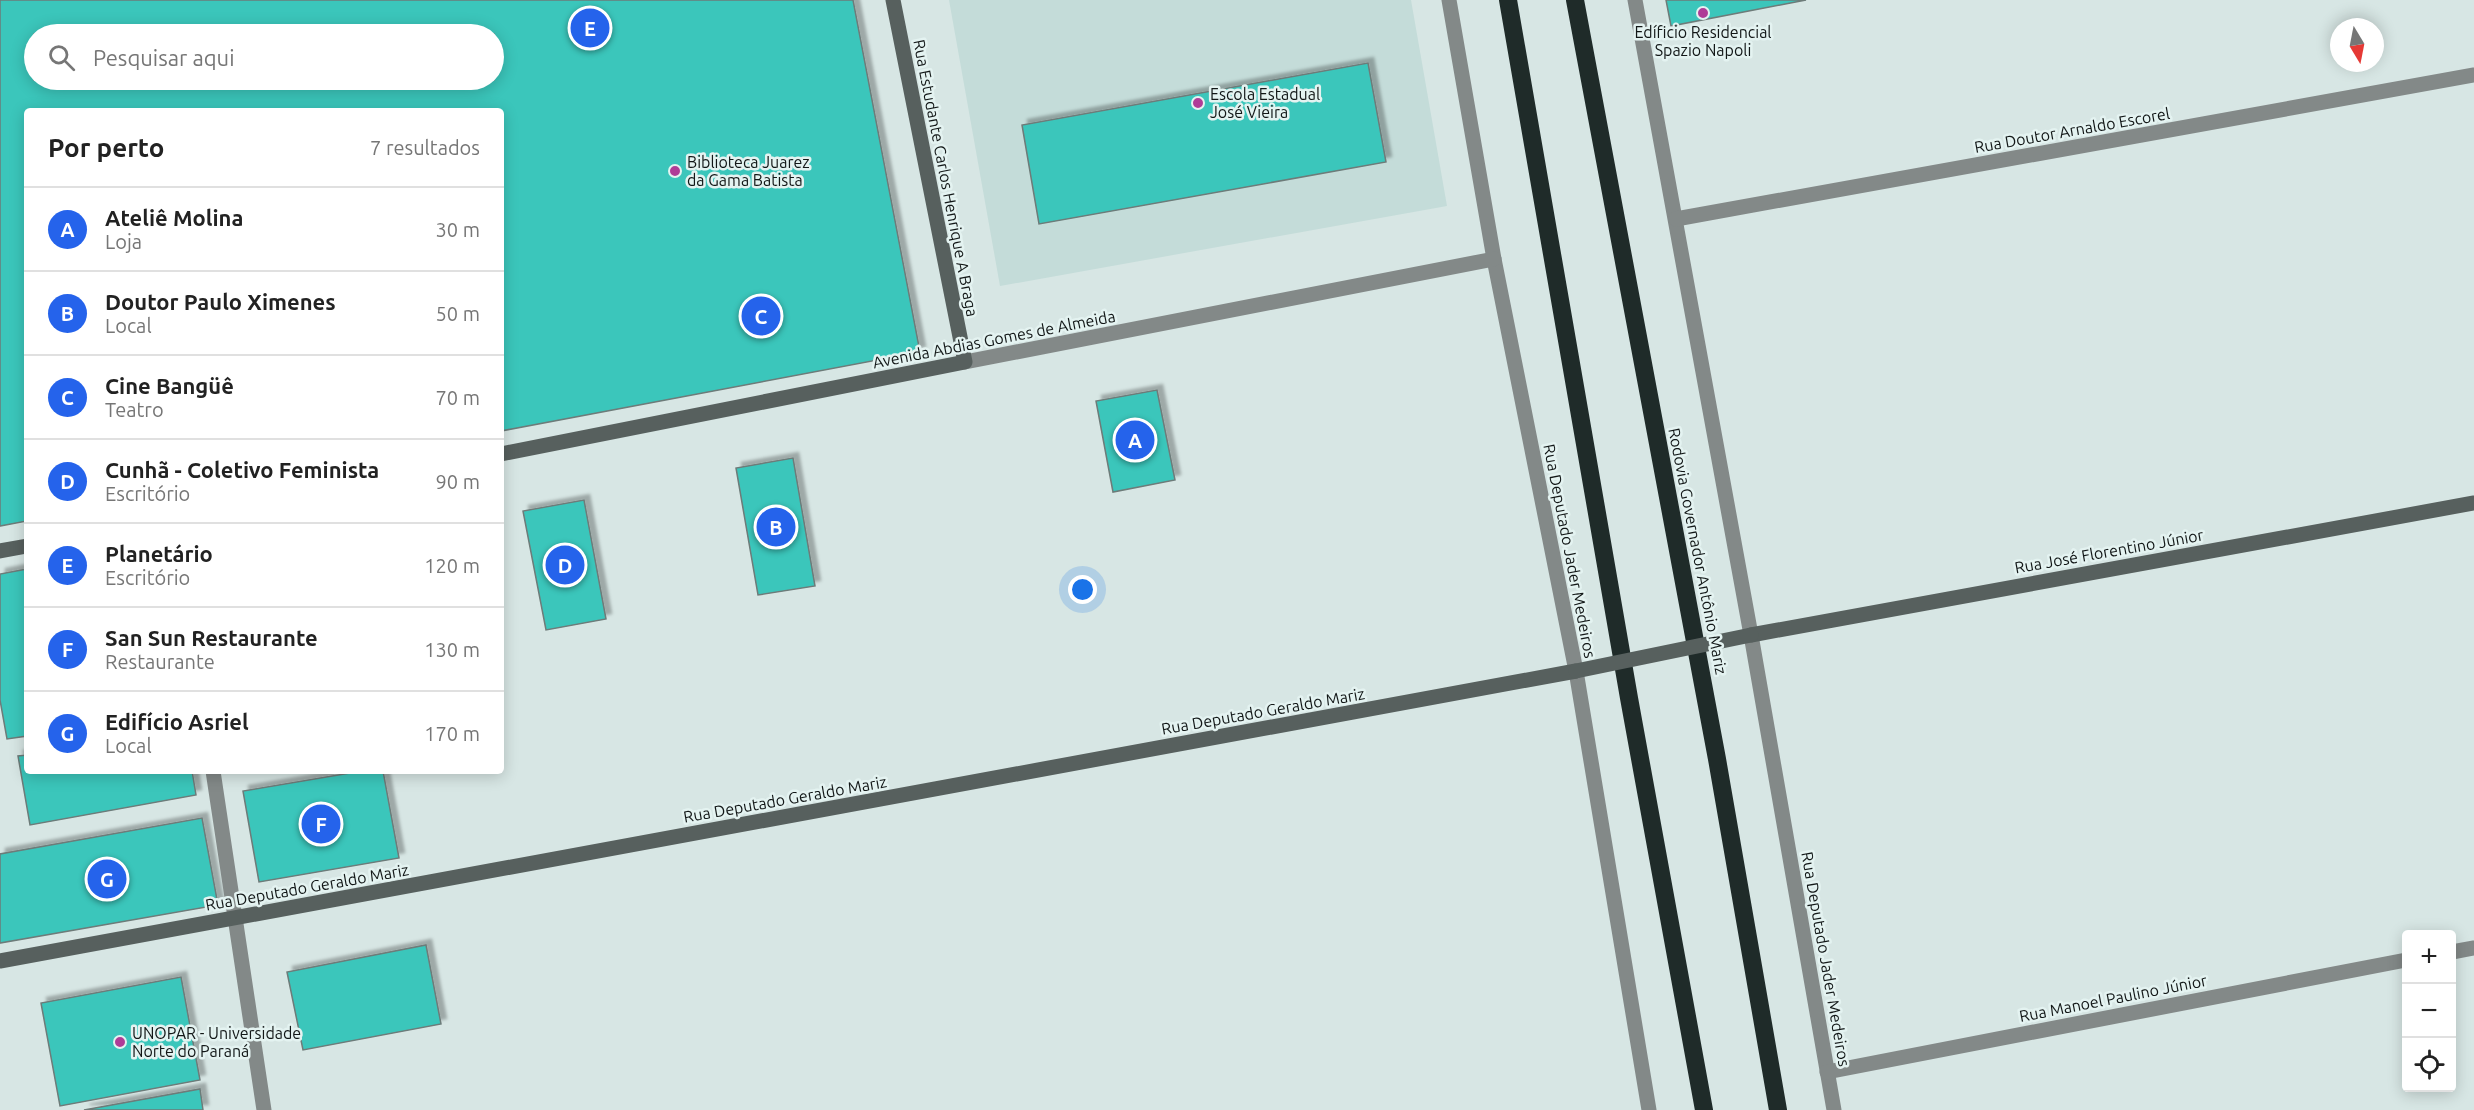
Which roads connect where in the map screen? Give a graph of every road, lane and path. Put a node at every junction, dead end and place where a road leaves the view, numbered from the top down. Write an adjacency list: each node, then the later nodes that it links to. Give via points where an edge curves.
1 (893, 0): 9 (street, Rua Estudante Carlos Henrique A Braga)
2 (1449, 0): 8 (street, Rua Deputado Jader Medeiros)
3 (1508, 0): 25 (highway)
4 (1575, 0): 26 (highway, Rodovia Governador Antônio Mariz, via 1717,759)
5 (1635, 0): 7 (street, Rua Deputado Jader Medeiros)
6 (2474, 75): 7 (street, Rua Doutor Arnaldo Escorel)
7 (1676, 219): 14 (street, Rua Deputado Jader Medeiros)
8 (1494, 259): 9 (street, Avenida Abdias Gomes de Almeida); 15 (street, Rua Deputado Jader Medeiros)
9 (964, 362): 10 (street, Avenida Abdias Gomes de Almeida)
10 (504, 453)
11 (2474, 503): 14 (street, Rua José Florentino Júnior)
12 (24, 547): 13 (street)
13 (0, 551)
14 (1751, 635): 15 (street, Rua José Florentino Júnior, bridge); 22 (street, Rua Deputado Jader Medeiros)
15 (1576, 671): 17 (street, Rua Deputado Geraldo Mariz); 24 (street, Rua Deputado Jader Medeiros)
16 (213, 774): 17 (street)
17 (236, 918): 20 (street, Rua Deputado Geraldo Mariz); 23 (street)
18 (2474, 948): 19 (street)
19 (2456, 951)
20 (0, 961)
21 (2402, 961): 22 (street, Rua Manoel Paulino Júnior)
22 (1827, 1072): 27 (street, Rua Deputado Jader Medeiros)
23 (264, 1110)
24 (1648, 1110)
25 (1704, 1110)
26 (1778, 1110)
27 (1834, 1110)

